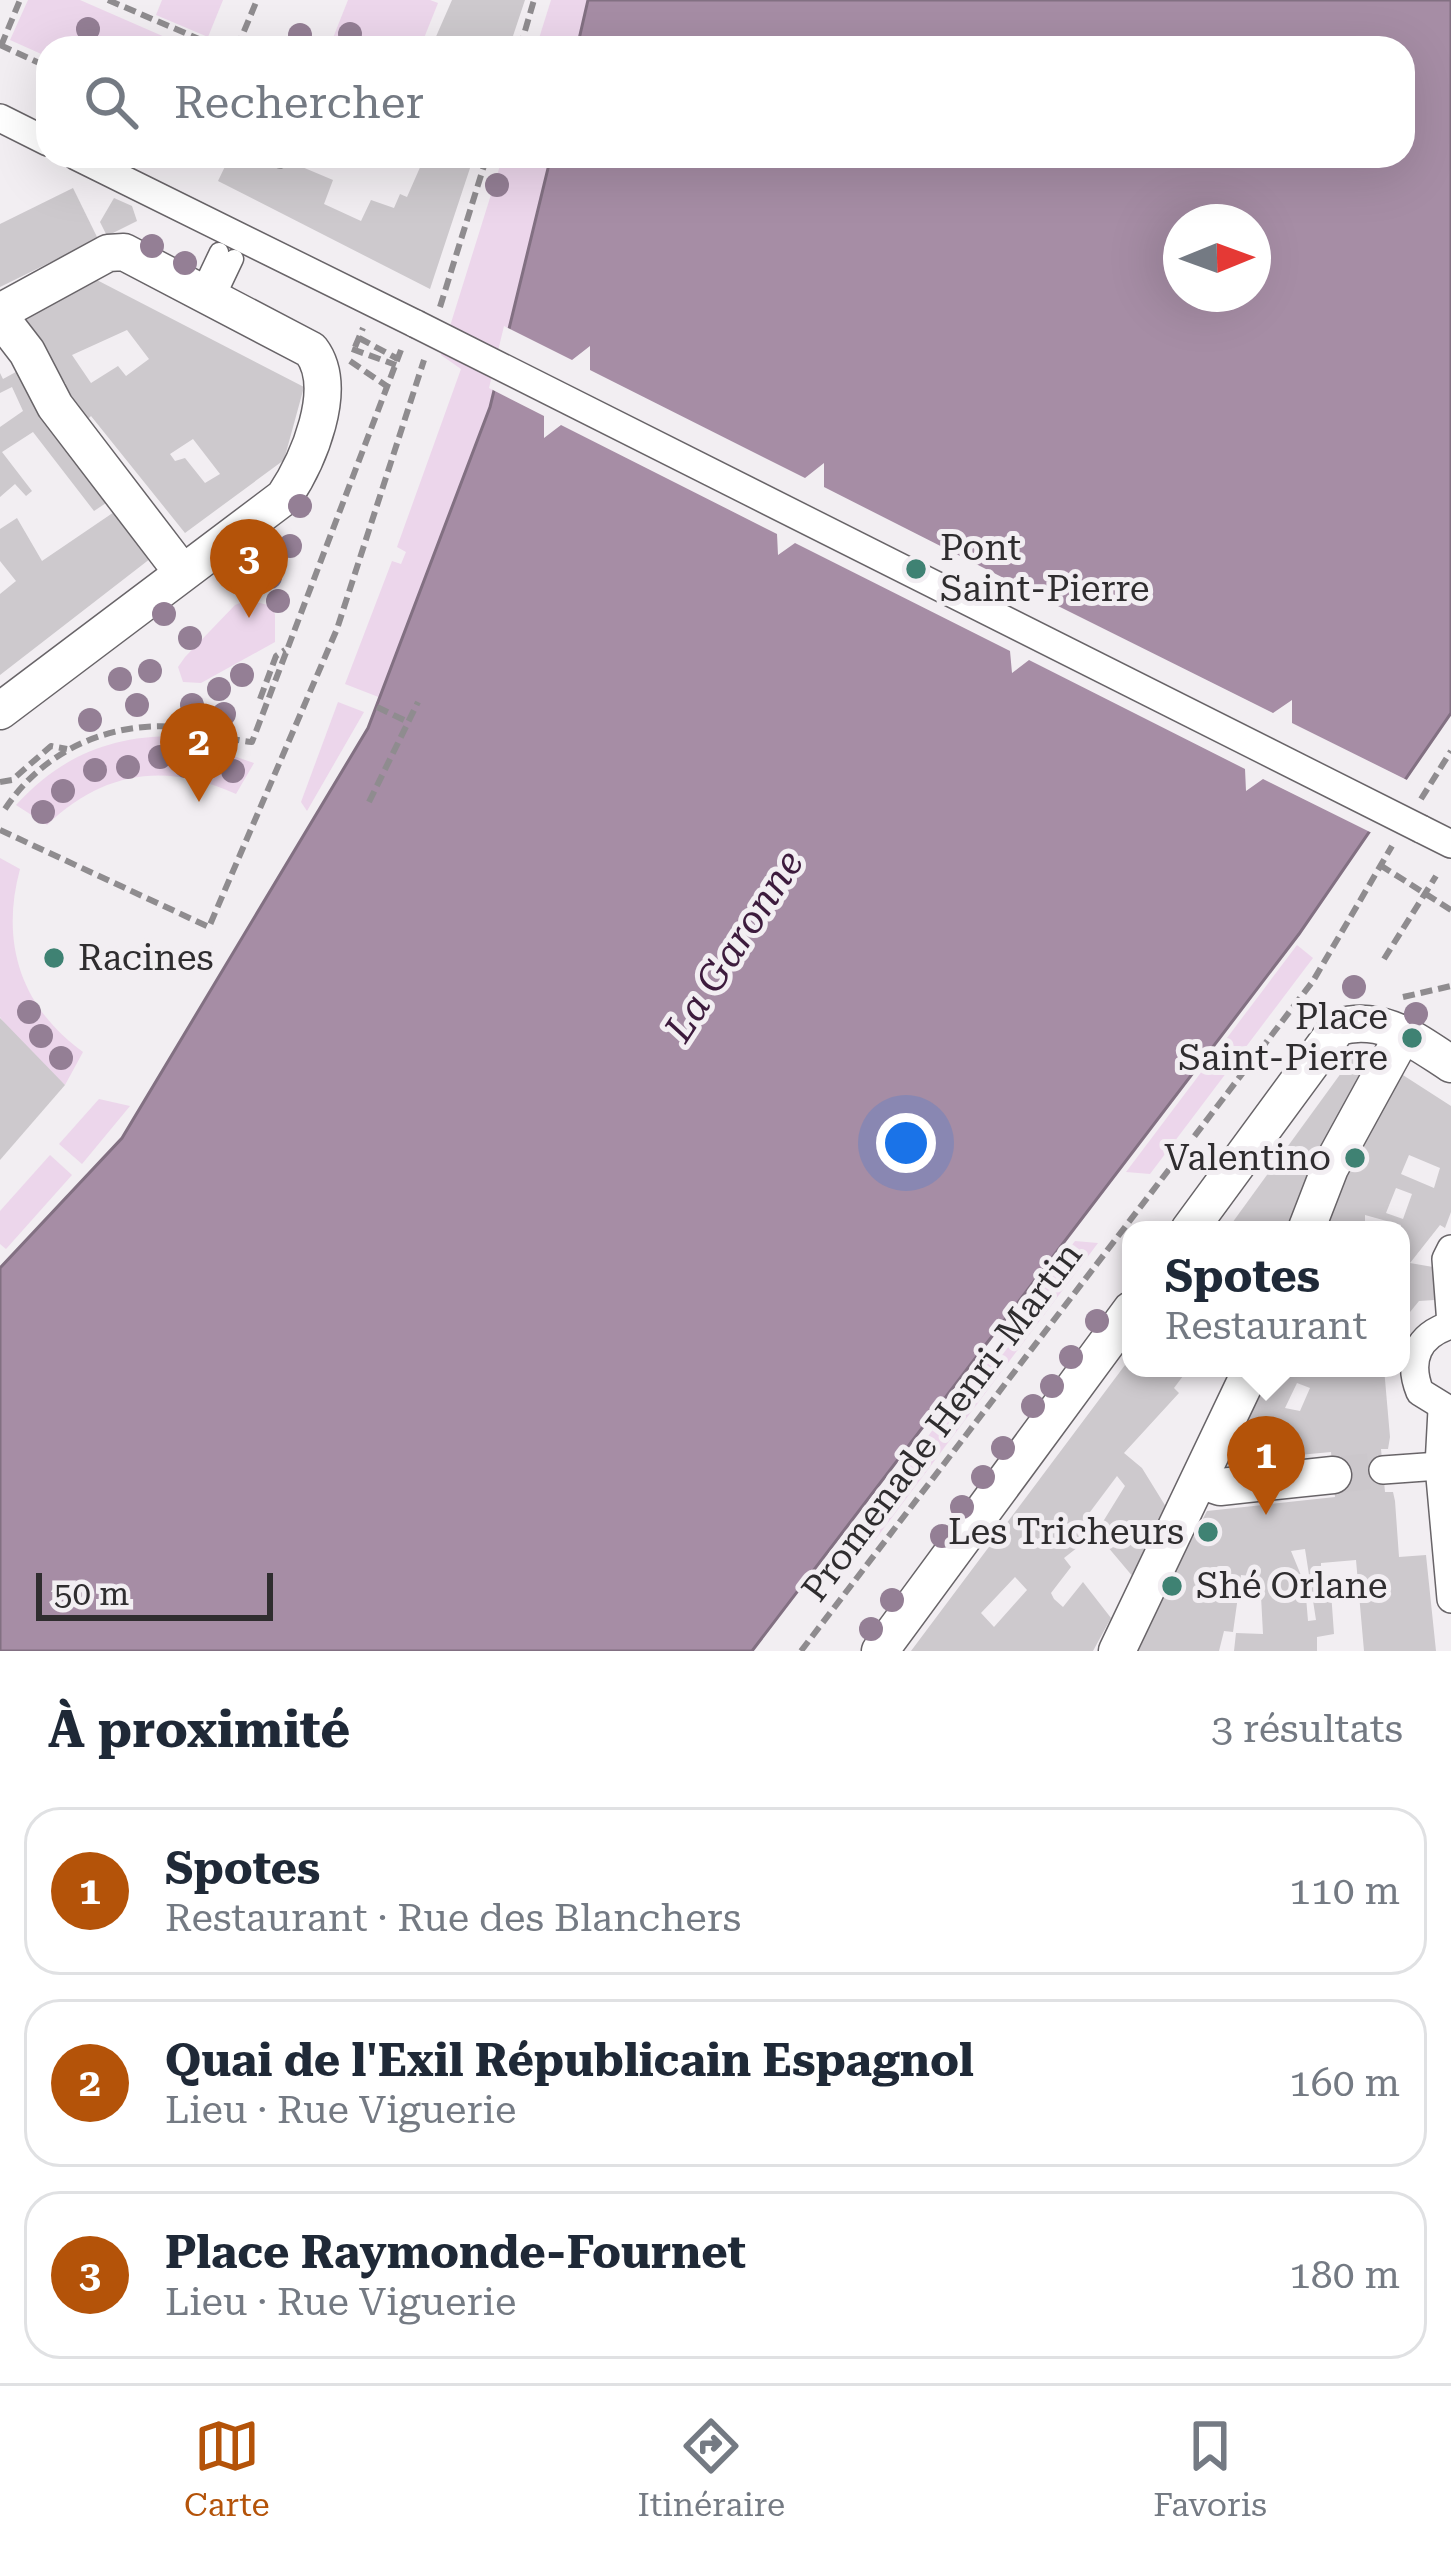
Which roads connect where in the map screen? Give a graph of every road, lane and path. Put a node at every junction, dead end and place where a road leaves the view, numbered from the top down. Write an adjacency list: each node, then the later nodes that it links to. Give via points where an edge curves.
1 (20, 0): 9 (path)
2 (108, 0): 5 (path)
3 (256, 0): 7 (path)
4 (534, 0): 8 (path)
5 (122, 3): 6 (path)
6 (194, 36)
7 (242, 36)
8 (524, 36)
9 (0, 45): 10 (path)
10 (36, 62)
11 (0, 118): 12 (street)
12 (36, 136)
13 (100, 168): 18 (street)
14 (483, 168): 18 (path)
15 (226, 255): 16 (lane)
16 (207, 295): 17 (street, via 124,252); 19 (street, via 311,350)
17 (0, 314): 22 (street, via 55,406)
18 (426, 333): 34 (street, bridge); 35 (path, via 337,629 209,927)
19 (344, 355): 20 (path); 20 (path, via 360,334 358,341); 21 (path); 22 (street, via 284,497)
20 (399, 358): 23 (path)
21 (392, 389)
22 (182, 572): 27 (street)
23 (287, 649): 24 (path, via 276,656); 29 (path, via 253,742 146,726)
24 (260, 699)
25 (418, 702): 28 (path)
26 (377, 707): 28 (path)
27 (0, 711)
28 (408, 722): 32 (path)
29 (67, 749): 31 (path, via 51,746); 33 (path)
30 (1451, 752): 34 (path, Promenade Henri-Martin)
31 (0, 782)
32 (369, 802)
33 (5, 809)
34 (1413, 821): 36 (street); 37 (path, Promenade Henri-Martin)
35 (0, 830)
36 (1451, 844)
37 (1383, 867): 39 (path); 46 (path, Promenade Henri-Martin, via 1313,981)
38 (1436, 876): 39 (path)
39 (1426, 893): 40 (path); 41 (path)
40 (1451, 910)
41 (1384, 958)
42 (1451, 986): 43 (path)
43 (1409, 995)
44 (1404, 1033): 45 (street); 47 (street, via 1375,1023 1338,1027); 48 (street)
45 (1451, 1064)
46 (1130, 1221)
47 (1197, 1221)
48 (1309, 1221)
49 (1122, 1231): 60 (path, Promenade Henri-Martin)
50 (1451, 1249): 52 (street)
51 (1122, 1322): 61 (street)
52 (1451, 1324): 54 (street, via 1425,1338 1413,1364 1420,1392)
53 (1248, 1377): 58 (street)
54 (1447, 1410): 55 (street)
55 (1439, 1466): 56 (street); 59 (street)
56 (1383, 1470)
57 (1333, 1475): 58 (street, via 1220,1487)
58 (1202, 1481): 62 (street)
59 (1451, 1599)
60 (801, 1651)
61 (880, 1651)
62 (1117, 1651)

